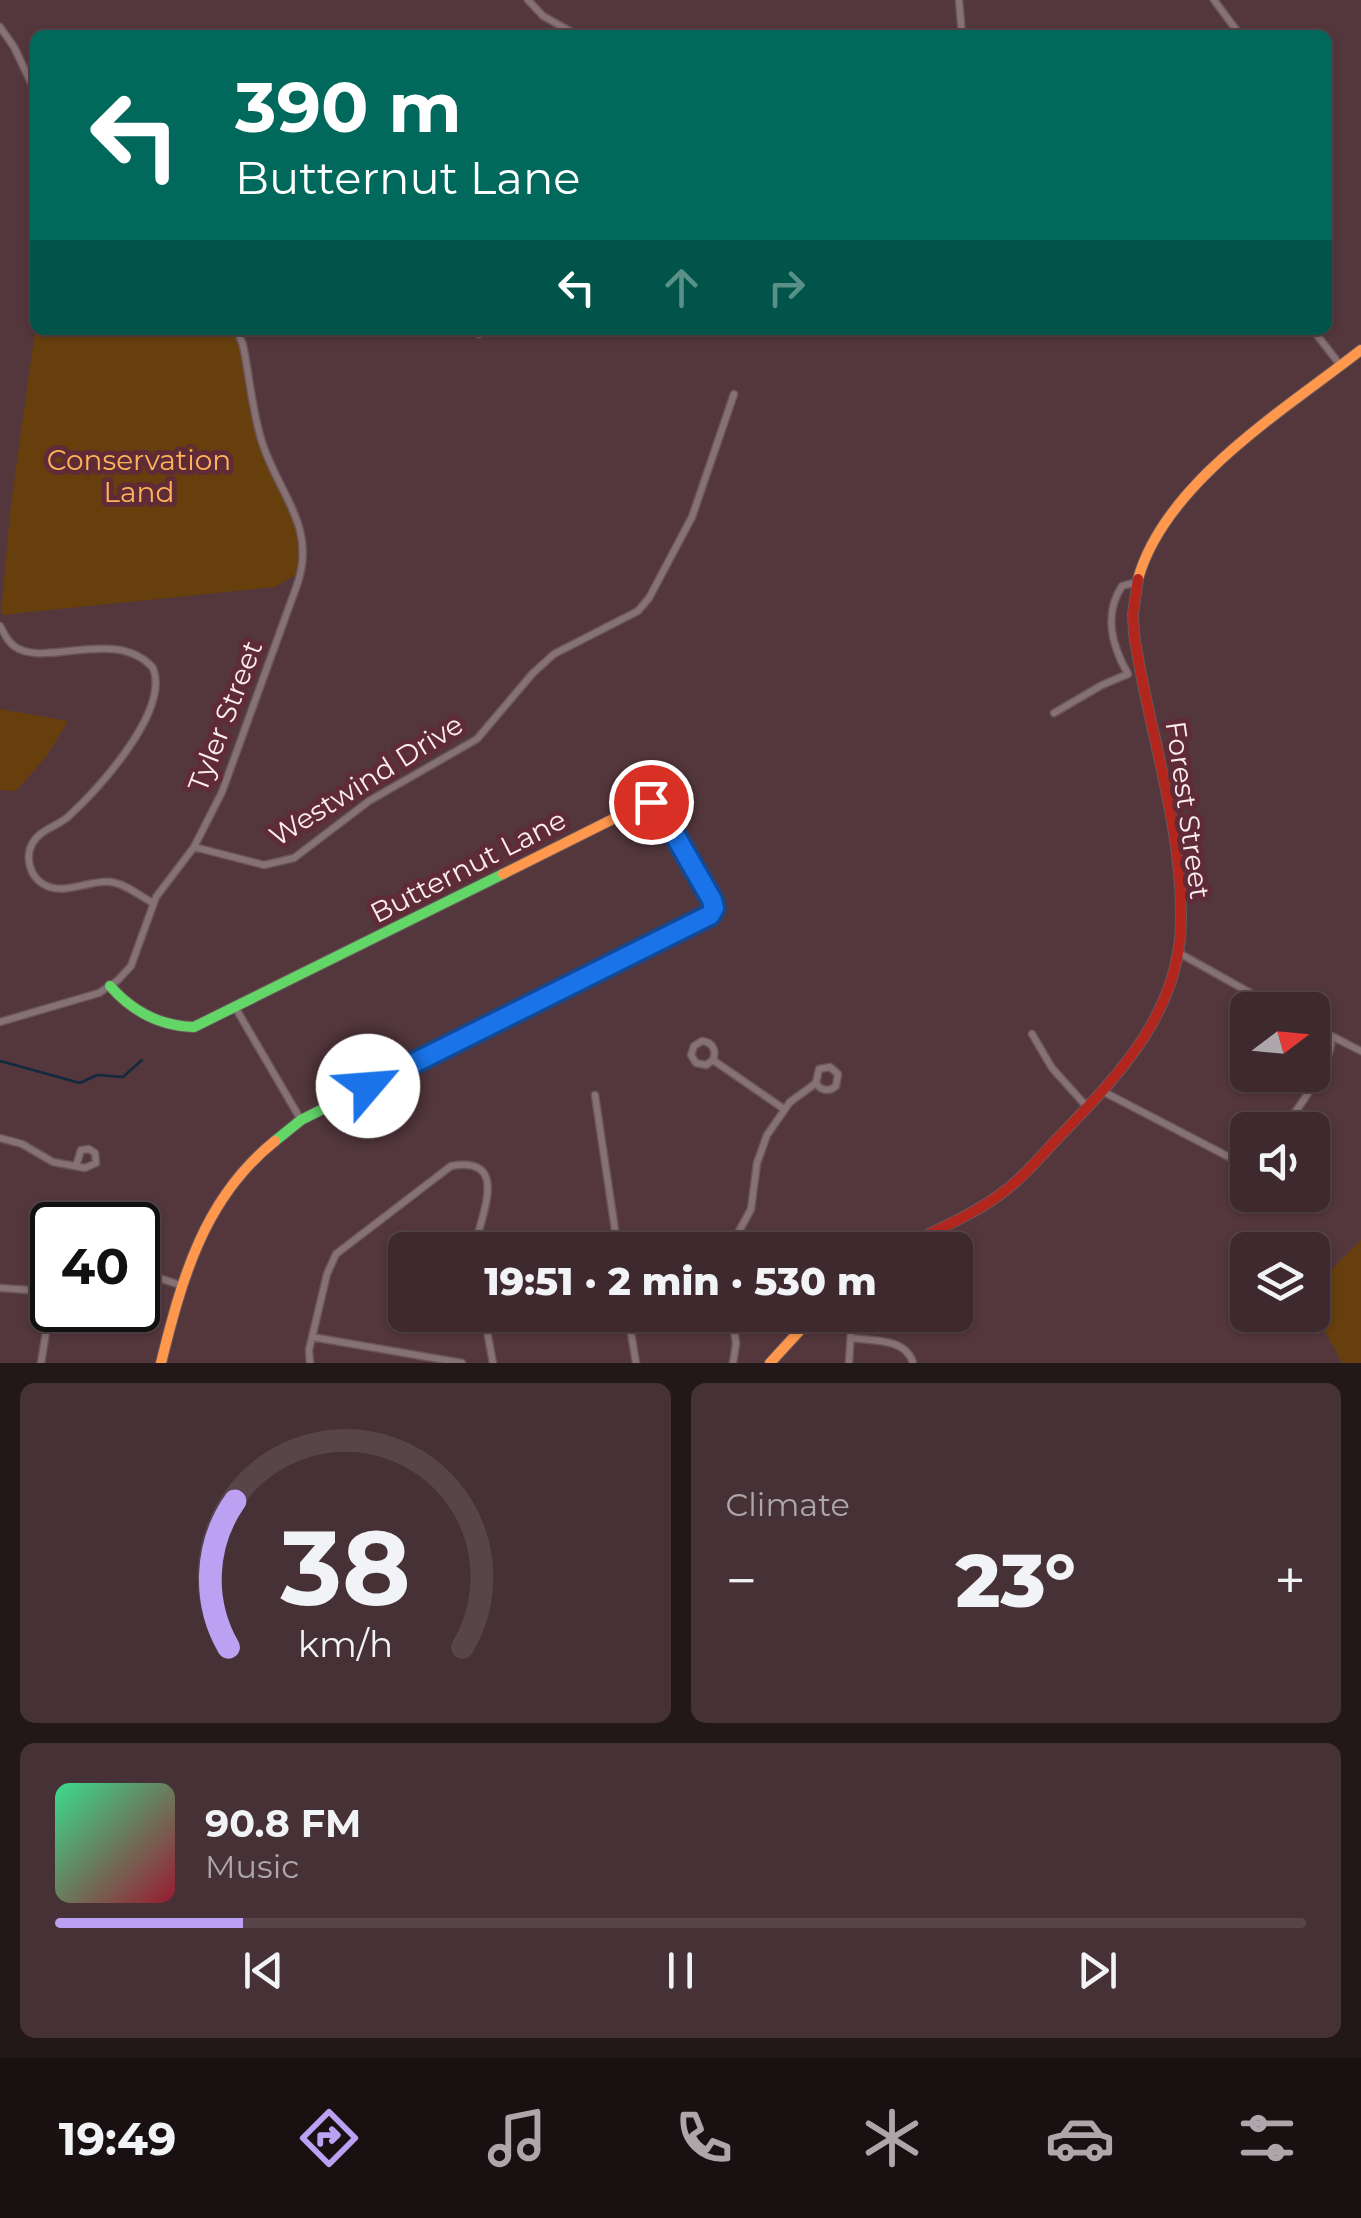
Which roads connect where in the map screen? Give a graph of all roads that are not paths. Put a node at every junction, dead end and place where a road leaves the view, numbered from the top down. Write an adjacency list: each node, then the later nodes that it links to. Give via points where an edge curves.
1 (528, 0): 5 (street)
2 (959, 0): 6 (street)
3 (1214, 0): 7 (street)
4 (0, 27): 8 (street)
5 (567, 30)
6 (962, 30)
7 (1236, 30)
8 (30, 81)
9 (239, 335): 18 (street, Tyler Street, via 264,447 297,515 303,556 231,771)
10 (1317, 335): 12 (street)
11 (1361, 350): 12 (street, Forest Street)
12 (1341, 366): 14 (street, Forest Street, via 1196,484 1158,534)
13 (734, 394): 18 (street, Westwind Drive, via 692,517 638,611 554,654 477,739 369,800 294,858 264,865)
14 (1137, 582): 16 (street, Forest Street); 16 (street, via 1122,586 1112,612 1114,647)
15 (0, 626): 19 (street, via 24,650 106,649 153,668 155,694 124,754 67,818 37,837 28,860 48,887 111,882)
16 (1133, 672): 17 (street); 20 (street, Forest Street, via 1155,728 1181,910)
17 (1054, 714)
18 (194, 847): 19 (street, Tyler Street)
19 (153, 903): 21 (street, Tyler Street, via 131,966)
20 (1178, 953): 22 (street); 30 (street, Forest Street, via 1152,1030)
21 (110, 986): 23 (street, Butternut Lane, via 136,1010 184,1028); 24 (street)
22 (1248, 992)
23 (236, 1008): 35 (street); 35 (street, Butternut Lane, via 642,803 658,806 669,824 712,900 708,917)
24 (0, 1022)
25 (1032, 1034): 32 (street)
26 (1331, 1037): 27 (street); 34 (street)
27 (1361, 1051)
28 (714, 1060): 33 (street)
29 (816, 1083): 33 (street)
30 (1104, 1092): 32 (street, Forest Street); 37 (street)
31 (595, 1095): 40 (street)
32 (1088, 1108): 42 (street, Forest Street, via 997,1197)
33 (784, 1109): 41 (street, via 762,1145 751,1209)
34 (1293, 1112)
35 (301, 1120): 44 (street, Butternut Lane, via 247,1165 219,1199 198,1232)
36 (0, 1138): 38 (street)
37 (1230, 1157)
38 (76, 1166)
39 (480, 1232): 53 (street, via 488,1183 470,1166 451,1166 336,1254)
40 (615, 1232)
41 (739, 1232)
42 (930, 1232)
43 (160, 1278): 44 (street)
44 (180, 1285): 57 (street, Butternut Lane)
45 (0, 1288): 46 (street)
46 (30, 1290)
47 (45, 1332): 56 (street)
48 (487, 1332): 55 (street)
49 (631, 1332): 61 (street)
50 (734, 1332): 62 (street)
51 (798, 1332): 63 (street)
52 (850, 1332): 54 (street)
53 (312, 1337): 58 (street); 59 (street)
54 (852, 1338): 64 (street); 65 (street, via 901,1346)
55 (493, 1362): 60 (street)
56 (40, 1363)
57 (161, 1363)
58 (310, 1363)
59 (462, 1363)
60 (482, 1363)
61 (636, 1363)
62 (733, 1363)
63 (770, 1363)
64 (849, 1363)
65 (913, 1363)

